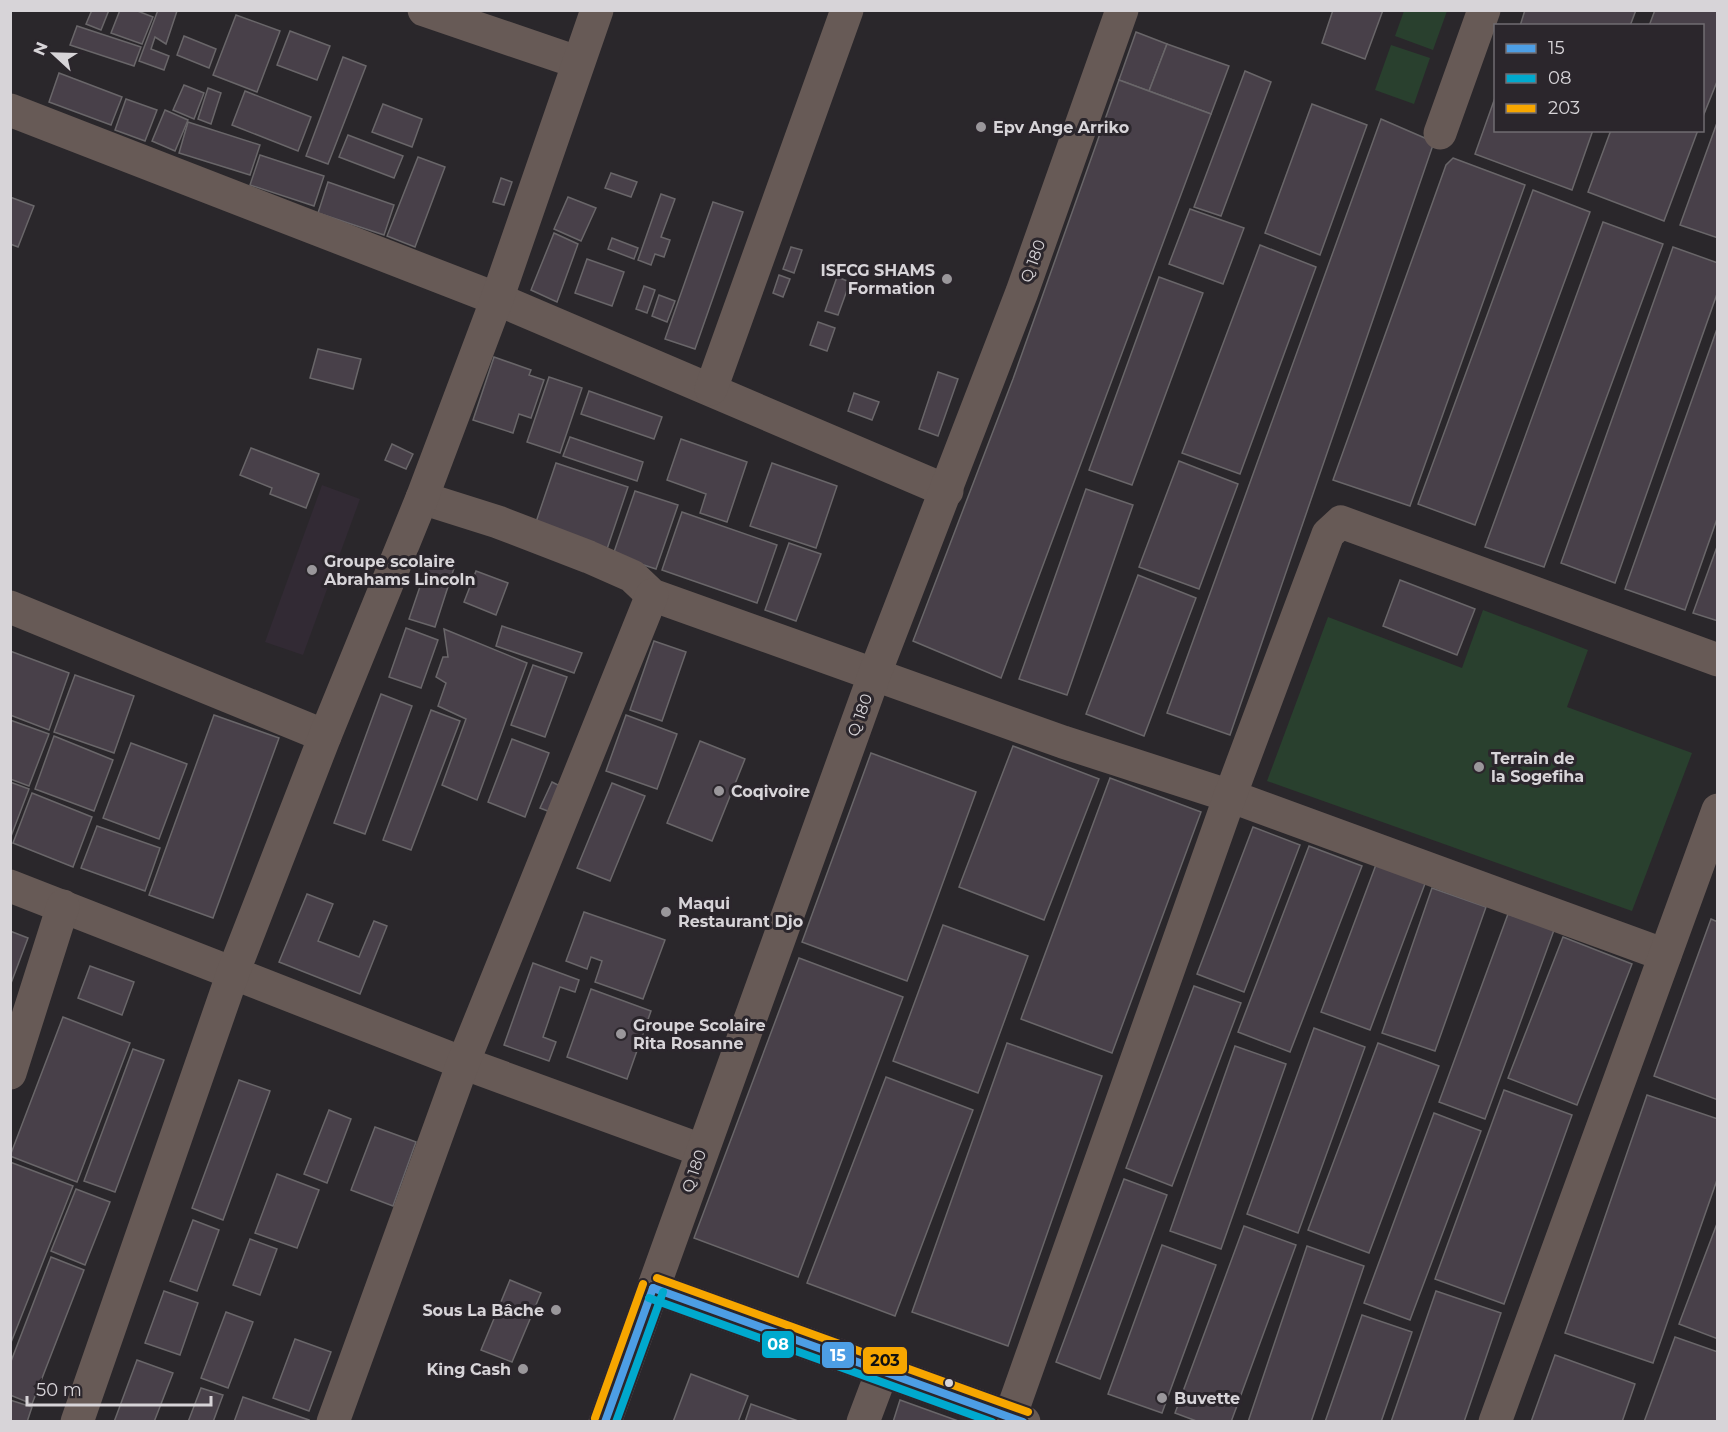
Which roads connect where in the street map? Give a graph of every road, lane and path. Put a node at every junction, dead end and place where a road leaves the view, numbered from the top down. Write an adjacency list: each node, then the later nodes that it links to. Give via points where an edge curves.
1 (424, 10): 6 (street)
2 (597, 10): 6 (street)
3 (847, 10): 10 (street)
4 (1484, 10): 8 (street)
5 (1120, 11): 11 (street, Q 180)
6 (577, 62): 9 (street)
7 (10, 110): 9 (street)
8 (1440, 133)
9 (497, 299): 10 (street); 12 (street)
10 (711, 389): 11 (street)
11 (947, 491): 16 (street, Q 180)
12 (422, 498): 13 (street, via 589,557 632,576); 17 (street)
13 (652, 595): 16 (street); 25 (street)
14 (10, 607): 17 (street)
15 (1718, 660): 18 (street, via 1341,522 1328,534)
16 (875, 673): 18 (street, via 1063,742); 27 (street, Q 180)
17 (325, 736): 24 (street)
18 (1230, 796): 23 (street); 30 (street)
19 (1718, 810): 20 (street)
20 (1707, 874): 23 (street)
21 (10, 886): 22 (street)
22 (63, 906): 24 (street); 26 (street)
23 (1665, 955): 35 (street)
24 (233, 973): 25 (street); 31 (street)
25 (463, 1063): 27 (street); 32 (street)
26 (10, 1073)
27 (701, 1149): 28 (street, Q 180)
28 (653, 1288): 29 (street); 33 (street, Q 180)
29 (883, 1369): 30 (street); 34 (street)
30 (1017, 1419)
31 (77, 1422)
32 (333, 1422)
33 (604, 1422)
34 (863, 1422)
35 (1495, 1422)

